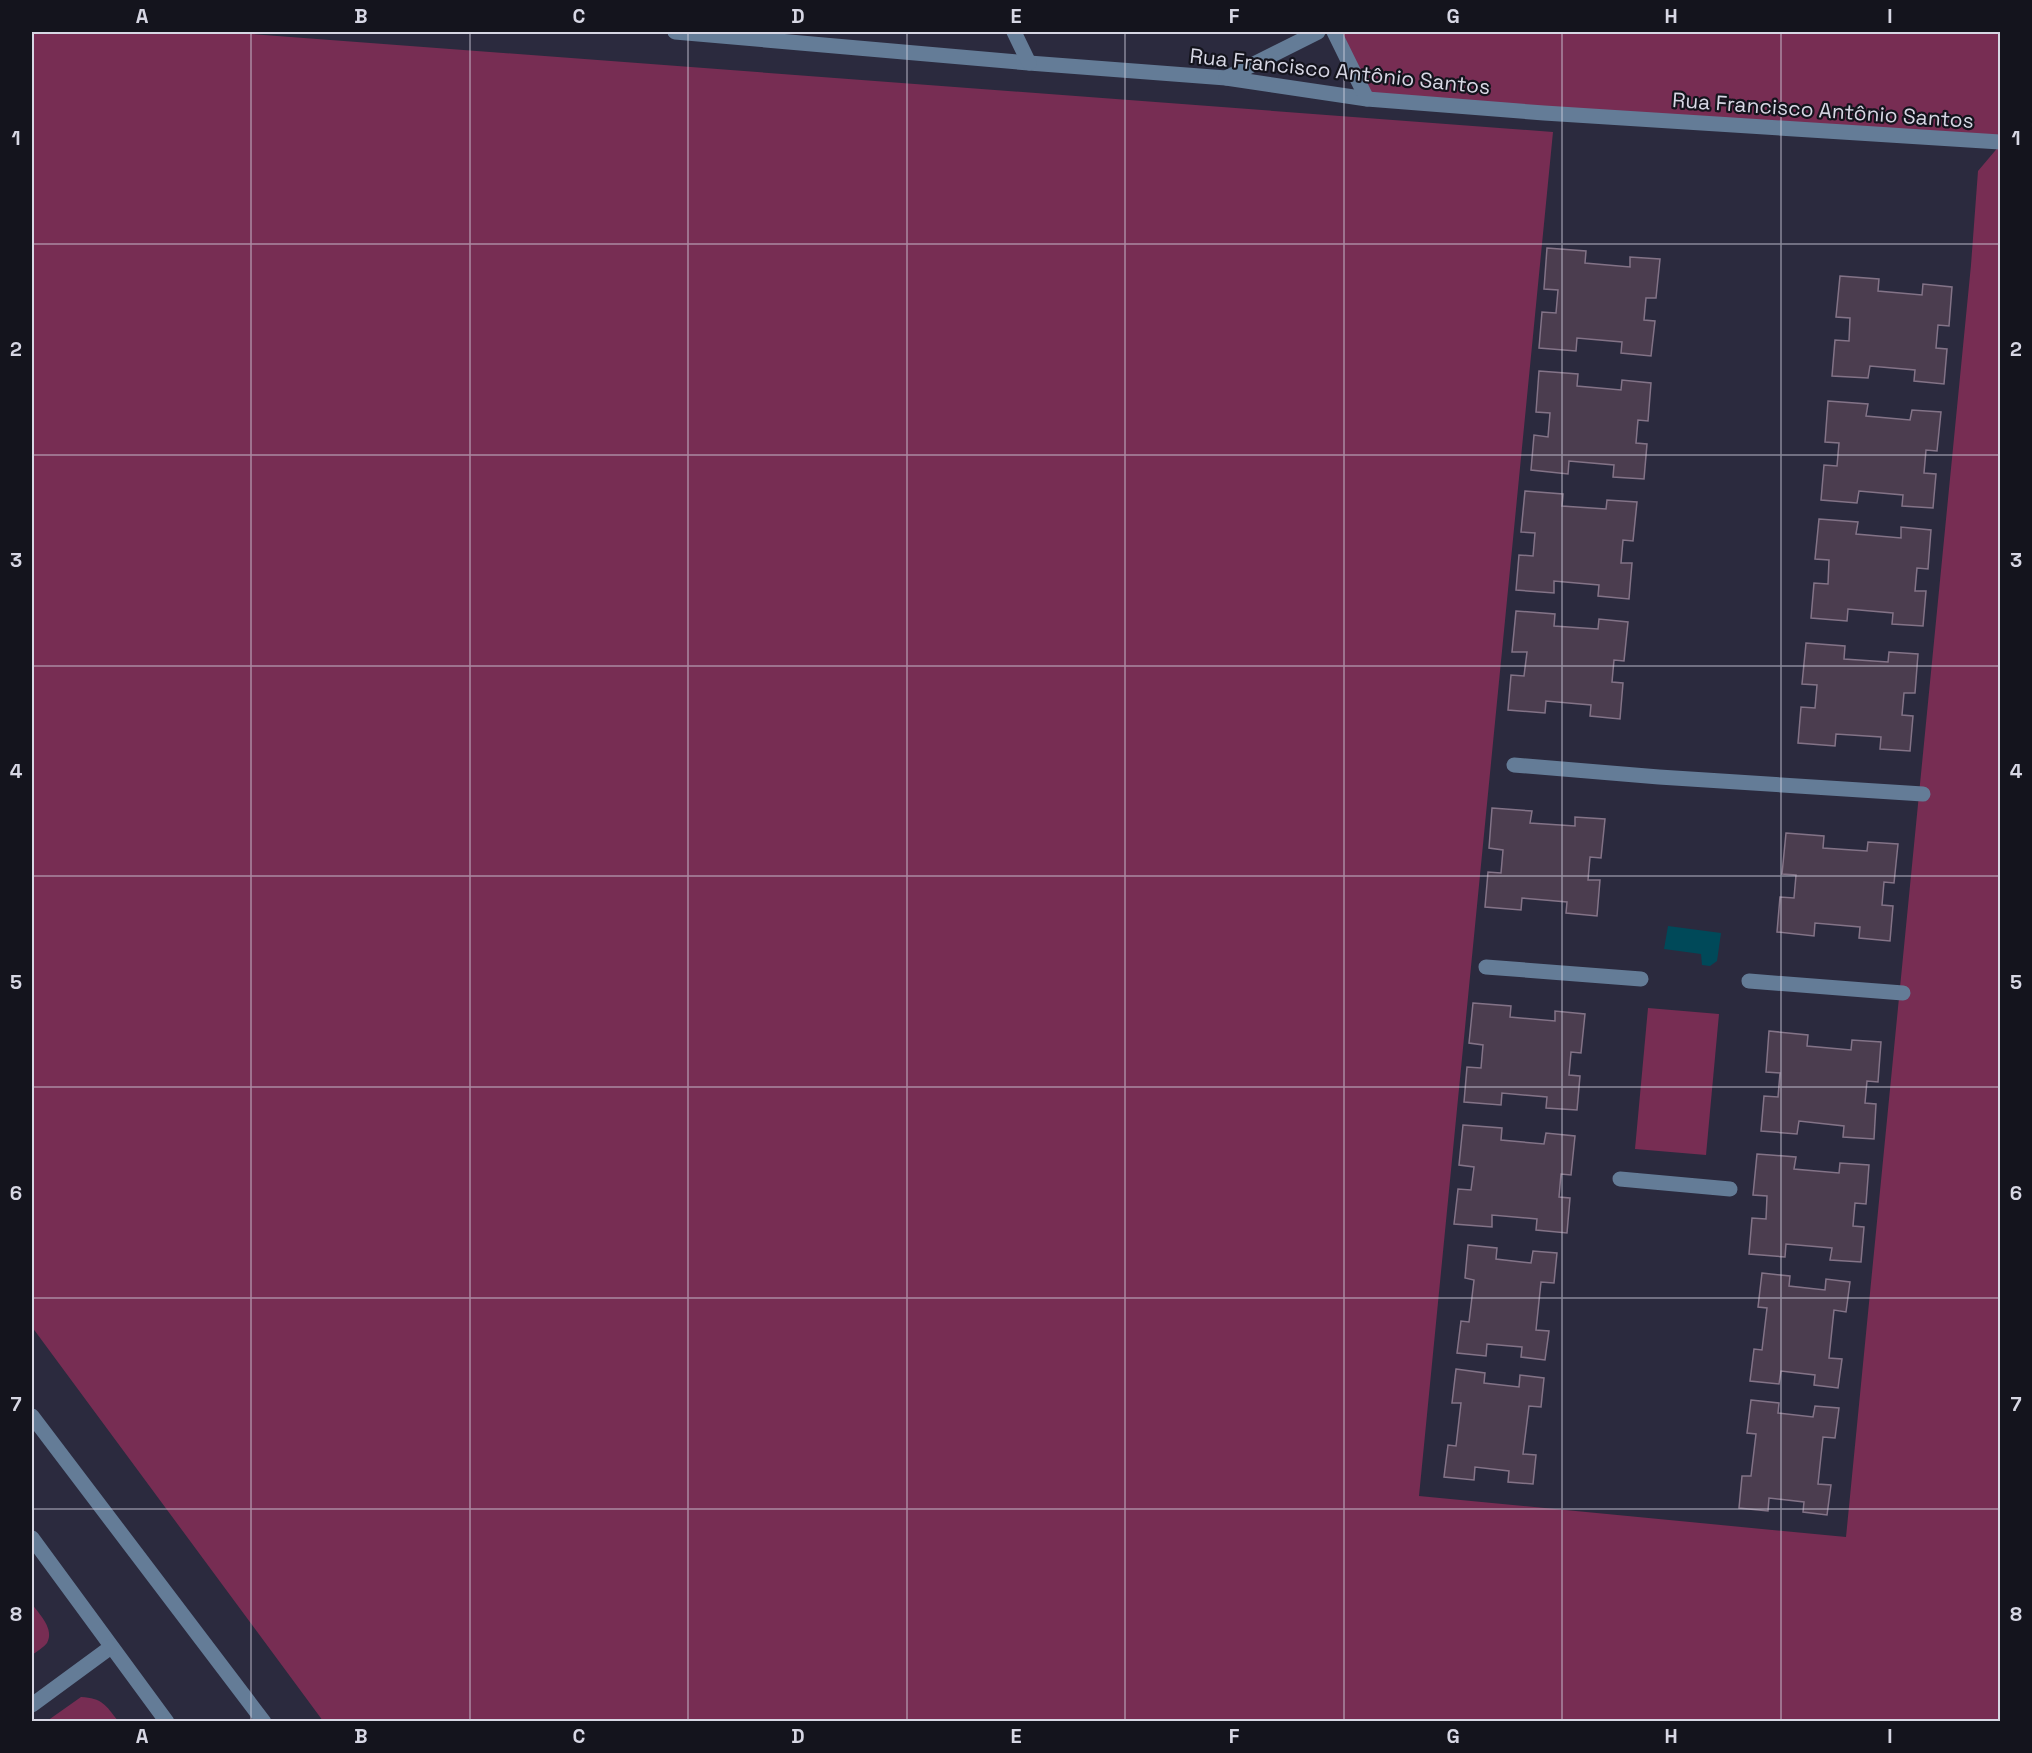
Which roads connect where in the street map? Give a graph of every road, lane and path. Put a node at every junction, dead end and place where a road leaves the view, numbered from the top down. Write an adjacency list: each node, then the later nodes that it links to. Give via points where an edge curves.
1 (675, 32): 5 (street, Rua Francisco Antônio Santos)
2 (1014, 32): 5 (street)
3 (1318, 32): 6 (street)
4 (1334, 32): 7 (street)
5 (1029, 63): 6 (street, Rua Francisco Antônio Santos)
6 (1226, 78): 7 (street, Rua Francisco Antônio Santos)
7 (1367, 99): 8 (street, Rua Francisco Antônio Santos)
8 (2001, 142)
9 (1514, 765): 10 (street)
10 (1923, 794)
11 (1486, 967): 12 (street)
12 (1641, 979)
13 (1749, 981): 14 (street)
14 (1903, 993)
15 (1620, 1179): 16 (street)
16 (1730, 1188)
17 (32, 1416): 22 (street)
18 (32, 1538): 19 (street)
19 (111, 1647): 20 (street); 21 (street)
20 (32, 1705)
21 (167, 1722)
22 (264, 1722)

